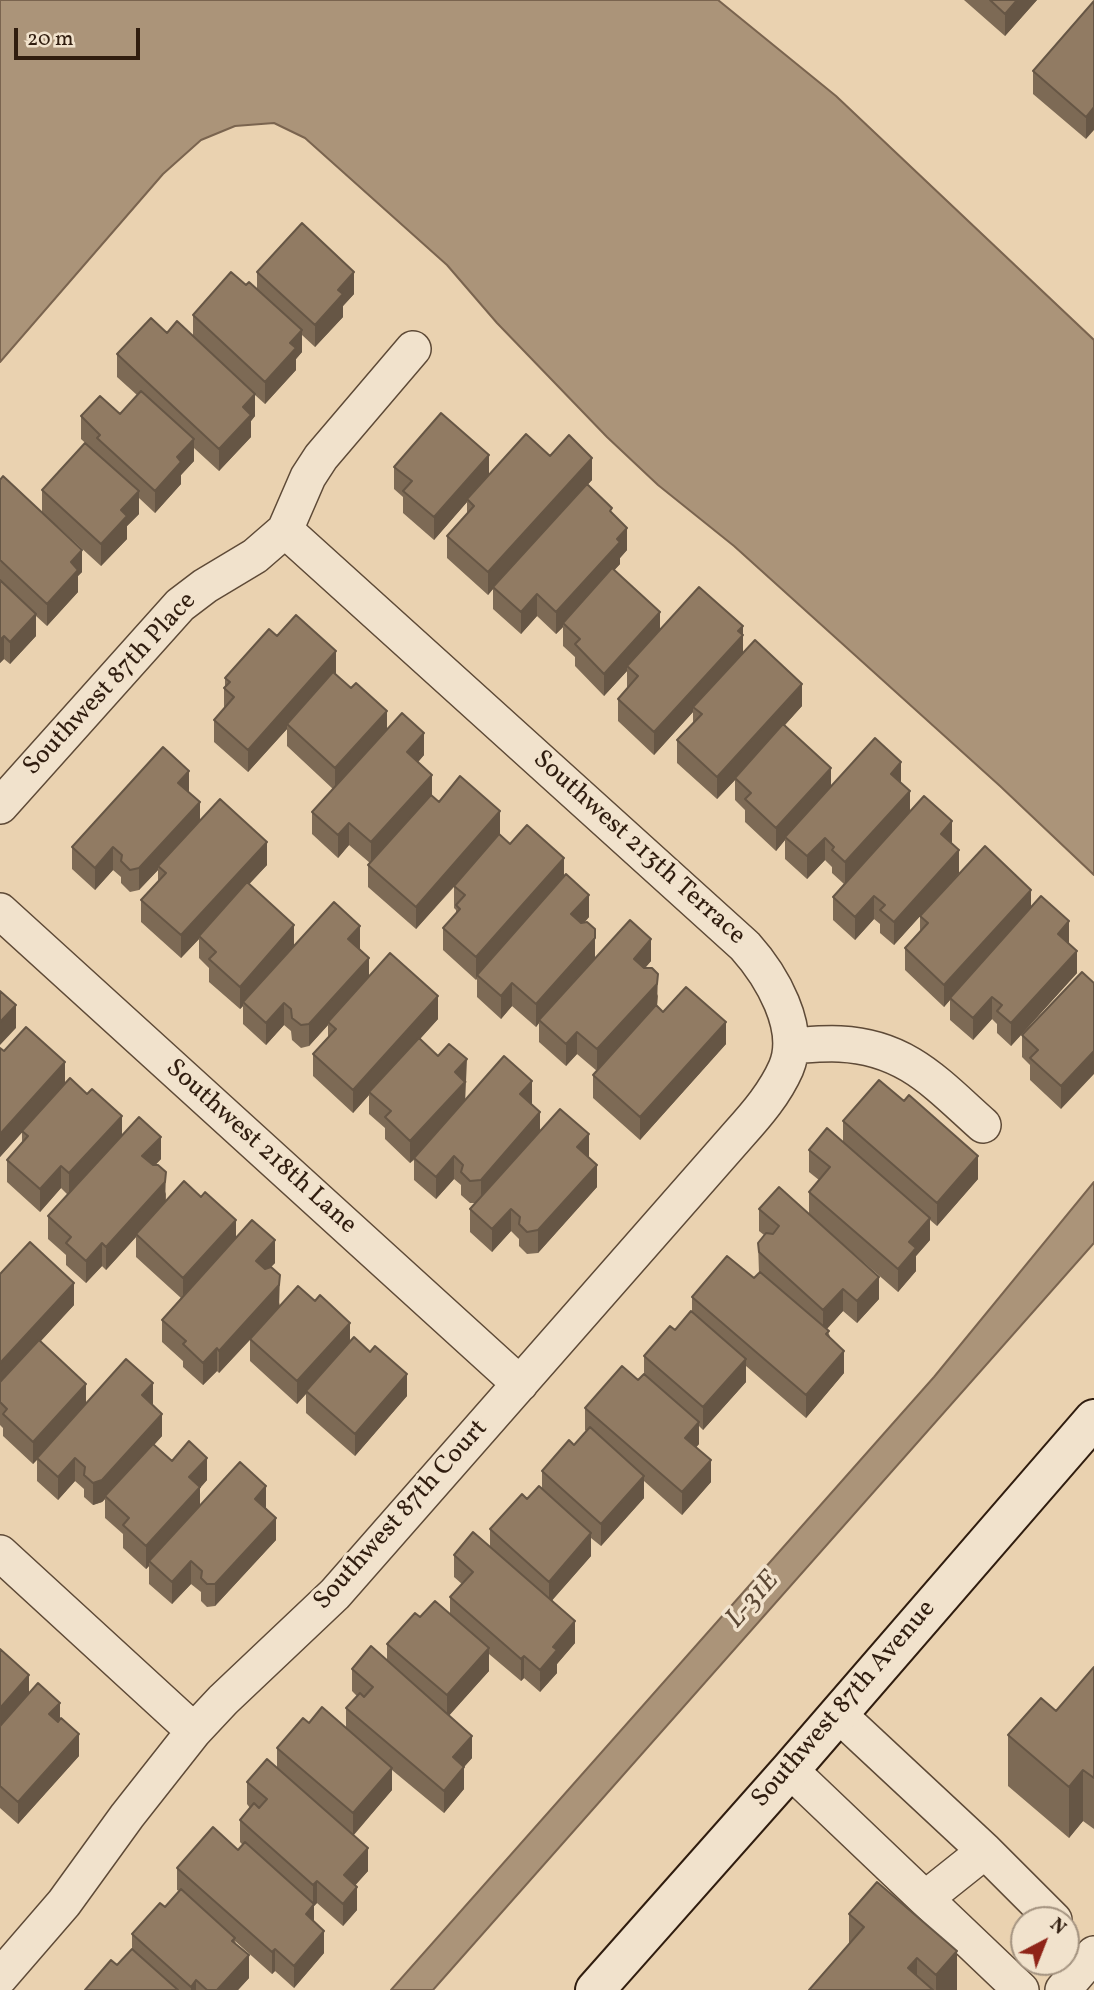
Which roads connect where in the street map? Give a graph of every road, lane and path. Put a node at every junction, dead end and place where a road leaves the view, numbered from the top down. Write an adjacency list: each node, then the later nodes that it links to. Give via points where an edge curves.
1 (412, 349): 2 (street, Southwest 87th Place, via 321,457)
2 (285, 530): 3 (street, Southwest 87th Place, via 180,605); 5 (street, Southwest 213th Terrace, via 745,946 774,984)
3 (0, 806)
4 (0, 911): 7 (street, Southwest 218th Lane)
5 (791, 1046): 6 (street, via 837,1043 894,1055 930,1078); 7 (street, Southwest 87th Court, via 786,1066 760,1109)
6 (983, 1125)
7 (520, 1384): 11 (street, Southwest 87th Court, via 335,1594)
8 (1094, 1419): 10 (street, Southwest 87th Avenue)
9 (0, 1553): 11 (street)
10 (838, 1714): 12 (street, Southwest 87th Avenue); 13 (street)
11 (194, 1731): 17 (street, Southwest 87th Court, via 64,1903)
12 (790, 1770): 14 (street); 18 (street, Southwest 87th Avenue)
13 (985, 1851): 14 (street); 15 (street)
14 (926, 1898): 19 (street)
15 (1040, 1906)
16 (1092, 1961): 20 (street)
17 (0, 1978)
18 (595, 1990)
19 (1021, 1990)
20 (1063, 1990)

